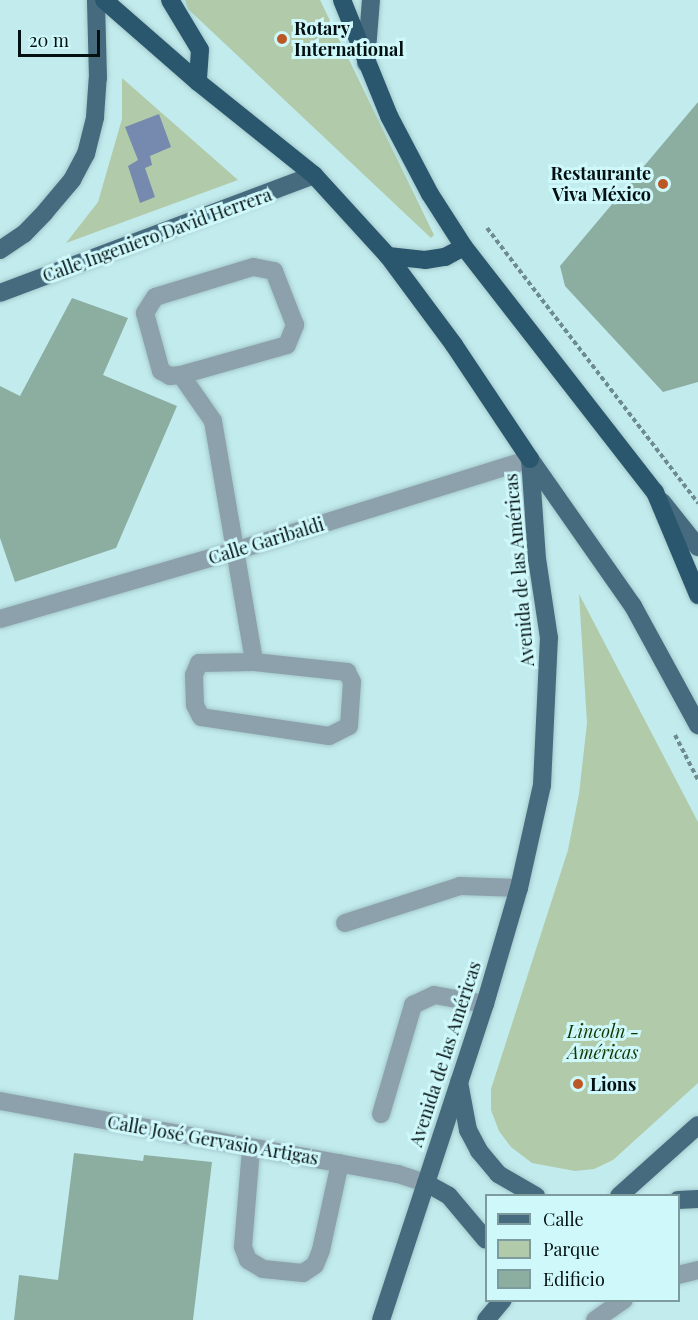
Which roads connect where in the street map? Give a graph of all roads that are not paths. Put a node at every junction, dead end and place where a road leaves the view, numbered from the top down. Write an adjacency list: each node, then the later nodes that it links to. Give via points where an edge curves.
1 (96, 0): 10 (main road, via 98,78 95,117 86,154 72,180 45,212 24,234)
2 (104, 0): 7 (highway, Avenida de las Américas)
3 (170, 0): 7 (highway, via 200,50)
4 (342, 0): 6 (highway)
5 (371, 0): 6 (main road)
6 (366, 63): 9 (highway, via 394,126)
7 (198, 82): 8 (highway, Avenida de las Américas)
8 (314, 175): 11 (highway, Avenida de las Américas); 12 (main road, Calle Ingeniero David Herrera)
9 (464, 247): 11 (highway, via 445,257 425,260); 15 (highway)
10 (0, 250)
11 (388, 256): 14 (highway, Avenida de las Américas, via 454,345)
12 (0, 293)
13 (181, 375): 13 (street, via 170,376 161,371 145,321 155,297 253,267 274,272 295,325 287,345); 17 (street, via 213,420)
14 (530, 459): 17 (street, Calle Garibaldi); 21 (main road, via 633,606); 22 (main road, Avenida de las Américas, via 537,559 549,638 548,702 542,784)
15 (655, 492): 16 (main road); 18 (highway)
16 (698, 548)
17 (238, 550): 19 (street, Calle Garibaldi); 20 (street)
18 (698, 595)
19 (0, 619)
20 (254, 662): 20 (street, via 199,663 194,675 195,705 201,717 329,736 349,726 352,682 347,672)
21 (698, 726)
22 (519, 888): 23 (street, via 460,886); 24 (main road, Avenida de las Américas)
23 (345, 923)
24 (485, 1004): 25 (main road, Avenida de las Américas); 27 (street, via 434,995 413,1005)
25 (458, 1080): 31 (main road, Avenida de las Américas); 32 (main road, via 468,1130 479,1151 498,1174)
26 (0, 1101): 29 (street, Calle José Gervasio Artigas)
27 (381, 1114)
28 (698, 1125): 33 (main road)
29 (251, 1149): 30 (street, Calle José Gervasio Artigas); 30 (street, via 243,1246 248,1260 263,1269 303,1273 315,1265)
30 (340, 1163): 31 (street, Calle José Gervasio Artigas)
31 (426, 1183): 36 (main road, via 449,1196); 41 (main road, Avenida de las Américas)
32 (533, 1194)
33 (621, 1194)
34 (698, 1199): 35 (main road)
35 (680, 1200)
36 (485, 1239)
37 (698, 1270): 38 (street)
38 (680, 1274)
39 (501, 1302): 42 (main road)
40 (621, 1302): 43 (street)
41 (381, 1320)
42 (486, 1320)
43 (595, 1320)

